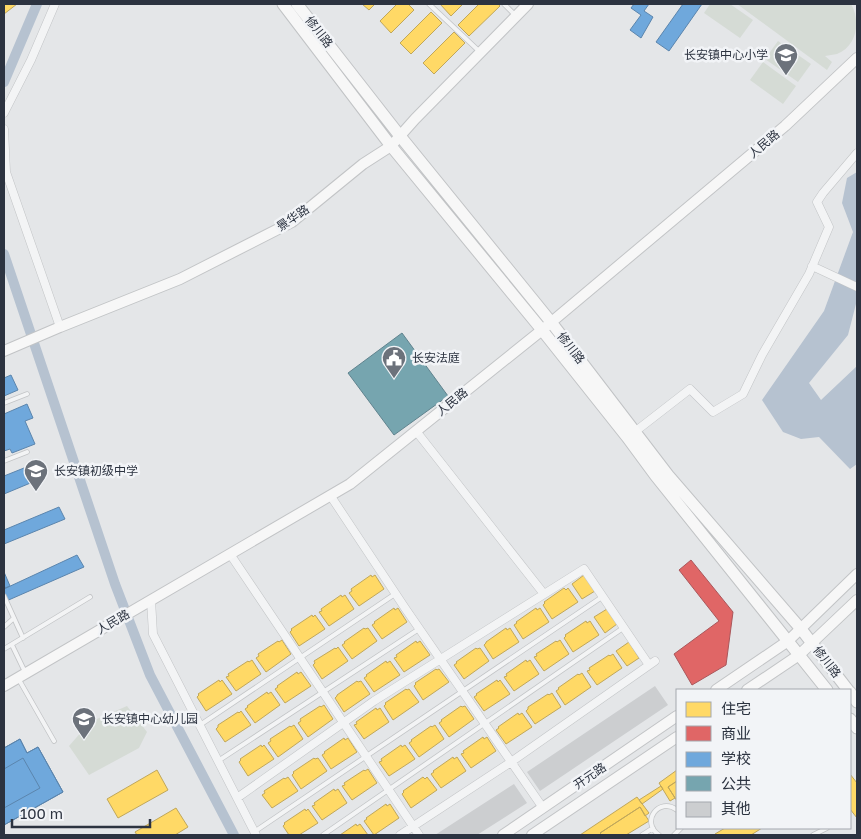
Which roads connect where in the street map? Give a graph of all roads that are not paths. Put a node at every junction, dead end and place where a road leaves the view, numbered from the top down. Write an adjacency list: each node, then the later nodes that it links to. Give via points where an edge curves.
1 (55, 4): 10 (street)
2 (283, 4): 13 (main road, 修川路)
3 (297, 4): 12 (main road, 修川路)
4 (429, 4): 8 (lane)
5 (504, 4): 7 (lane)
6 (528, 4): 7 (street, 景华路)
7 (516, 16): 8 (street, 景华路)
8 (480, 52): 12 (street, 景华路)
9 (857, 58): 18 (street, 人民路, via 785,126)
10 (4, 113)
11 (4, 129): 15 (street)
12 (400, 136): 13 (street, 景华路); 18 (main road, 修川路)
13 (391, 146): 18 (main road, 修川路); 19 (street, 景华路, via 363,164 292,222 180,279)
14 (857, 153): 16 (street, via 817,202 829,227)
15 (5, 172): 19 (street)
16 (812, 266): 17 (street); 24 (street, via 743,394 713,412 690,389)
17 (857, 288)
18 (546, 326): 23 (street, 人民路); 24 (main road, 修川路)
19 (59, 327): 20 (street, 景华路)
20 (4, 351)
21 (27, 394): 22 (lane)
22 (4, 403)
23 (416, 431): 27 (street, 人民路, via 350,484); 31 (street)
24 (631, 434): 41 (main road, 修川路); 43 (main road, 修川路, via 655,476)
25 (27, 452): 26 (lane)
26 (4, 461)
27 (330, 495): 28 (street, 人民路); 30 (street)
28 (230, 554): 36 (street, 人民路); 48 (street)
29 (857, 574): 41 (street)
30 (396, 594): 40 (street); 48 (lane)
31 (544, 594): 34 (street, via 584,570); 49 (street)
32 (4, 596): 37 (lane)
33 (90, 597): 42 (lane)
34 (602, 597): 39 (street); 56 (lane)
35 (857, 600): 44 (street)
36 (149, 602): 50 (street, 人民路); 61 (street, via 153,634)
37 (14, 618): 38 (lane); 42 (lane)
38 (4, 626)
39 (623, 628): 60 (lane); 66 (street, via 652,663)
40 (419, 629): 49 (street); 57 (lane)
41 (801, 629): 43 (street); 44 (main road, 修川路)
42 (23, 638): 45 (lane)
43 (788, 641): 47 (main road, 修川路); 52 (street)
44 (812, 644): 47 (street); 55 (main road, 修川路)
45 (12, 645): 46 (lane); 50 (lane)
46 (4, 650)
47 (799, 655): 53 (street); 54 (main road, 修川路)
48 (300, 658): 57 (street); 61 (lane)
49 (440, 659): 56 (street); 59 (street)
50 (22, 676): 51 (street, 人民路); 63 (lane)
51 (4, 686)
52 (717, 689)
53 (748, 689)
54 (826, 689)
55 (847, 689)
56 (462, 691): 60 (street); 64 (lane)
57 (323, 692): 59 (street); 65 (lane)
58 (676, 717): 69 (street, 开元路)
59 (344, 723): 64 (street); 68 (street)
60 (485, 724): 66 (street); 67 (lane)
61 (200, 726): 65 (street)
62 (676, 738): 79 (street, 开元路)
63 (54, 741)
64 (366, 756): 67 (street); 74 (lane)
65 (218, 761): 68 (street)
66 (511, 762): 69 (street); 71 (street)
67 (388, 790): 71 (street); 75 (lane)
68 (237, 798): 74 (street)
69 (543, 808): 78 (street, 开元路)
70 (676, 809): 72 (lane, via 670,806 659,808 652,815)
71 (413, 827): 76 (street); 77 (street)
72 (652, 828): 80 (lane); 81 (lane)
73 (825, 829): 82 (lane)
74 (255, 833)
75 (323, 835)
76 (400, 835)
77 (419, 835)
78 (503, 835)
79 (532, 835)
80 (642, 835)
81 (659, 835)
82 (813, 835)

